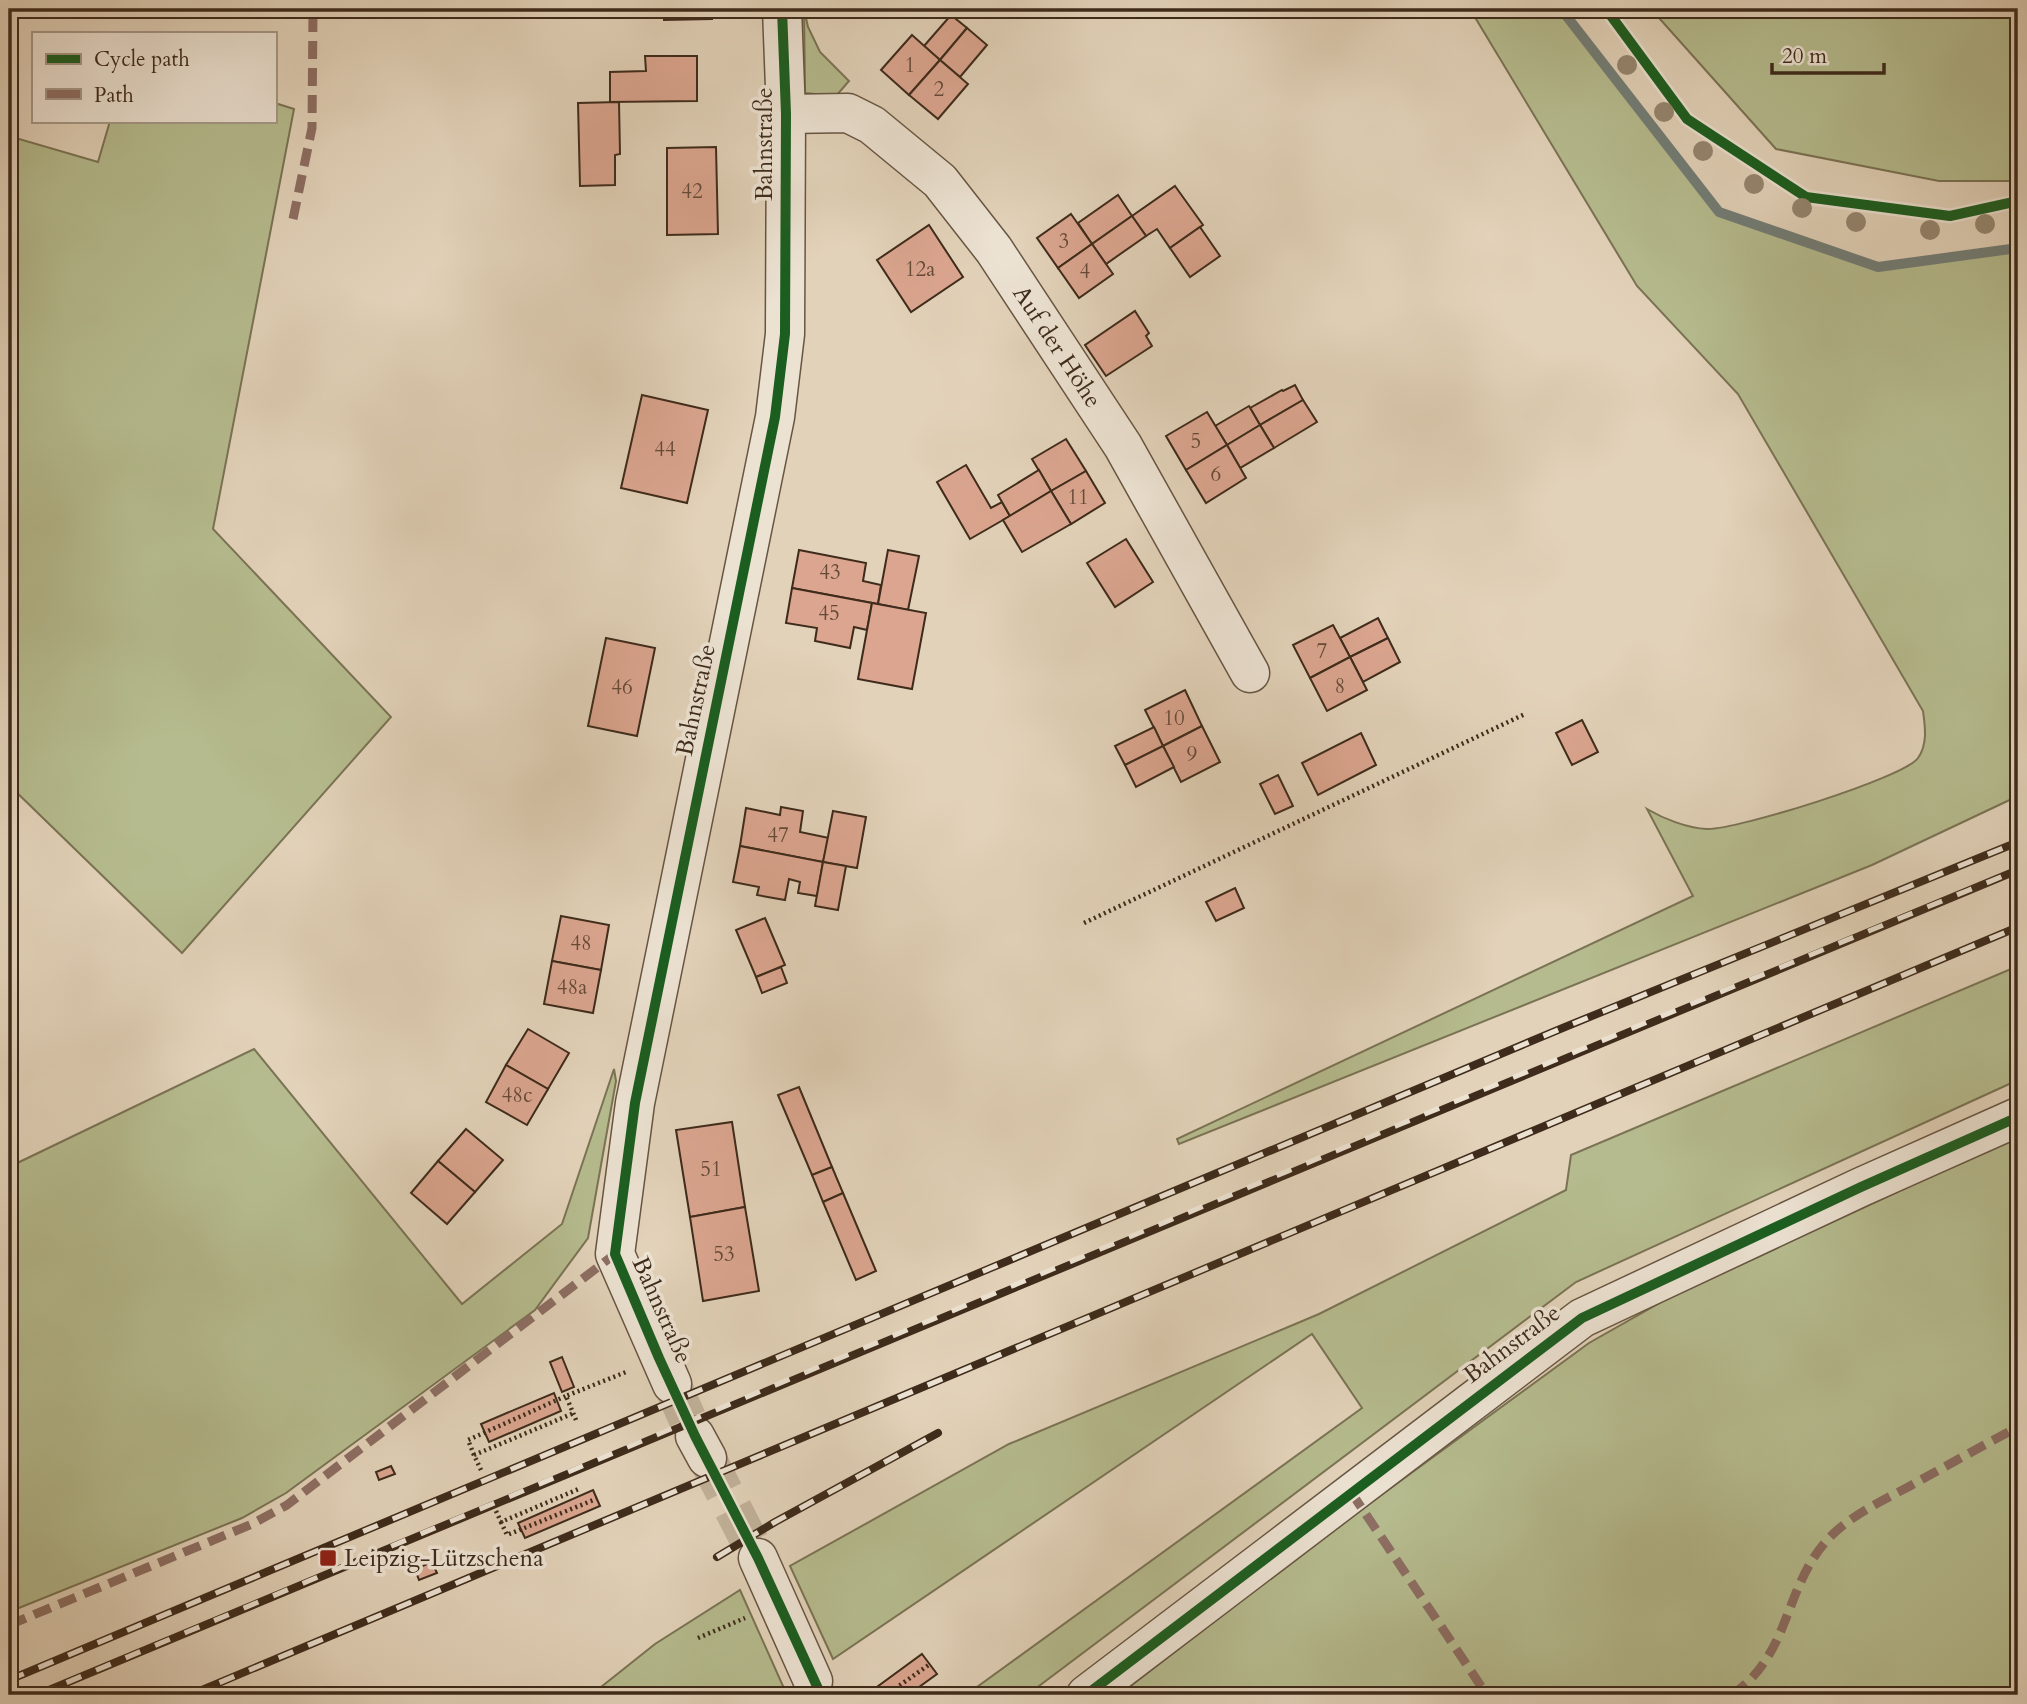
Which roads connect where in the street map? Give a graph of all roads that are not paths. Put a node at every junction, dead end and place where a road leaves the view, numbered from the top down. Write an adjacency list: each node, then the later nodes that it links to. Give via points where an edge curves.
1 (782, 9): 2 (street, Bahnstraße)
2 (786, 114): 3 (street, Auf der Höhe, via 848,113 872,125 940,181 993,250 1123,446); 5 (street, Bahnstraße, via 785,334 775,417 635,1103 615,1254)
3 (1250, 673)
4 (2018, 1117): 8 (street, Bahnstraße, via 1582,1318)
5 (665, 1371)
6 (758, 1558): 7 (street)
7 (813, 1681)
8 (1086, 1695)

